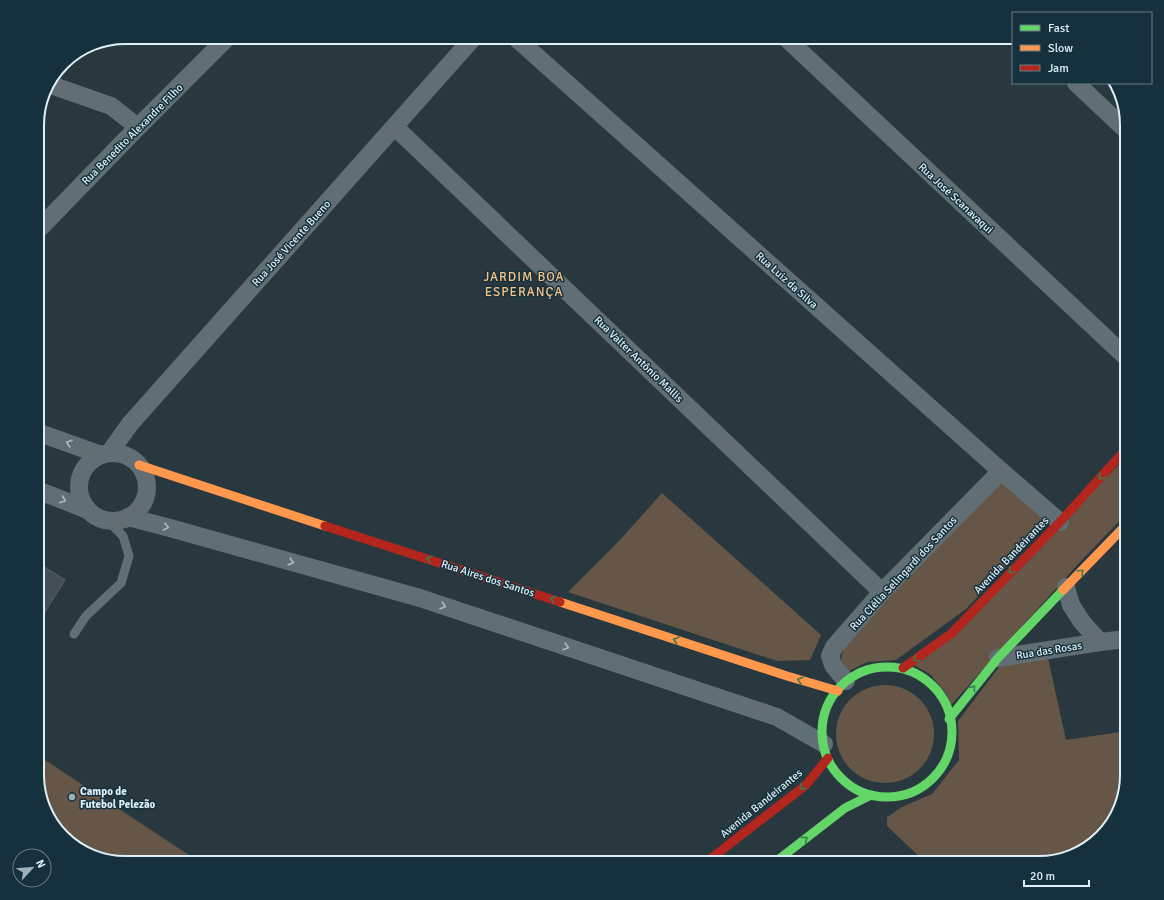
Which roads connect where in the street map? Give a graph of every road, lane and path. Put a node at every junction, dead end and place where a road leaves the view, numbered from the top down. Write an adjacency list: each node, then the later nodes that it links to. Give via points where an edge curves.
1 (221, 44): 8 (street, Rua Benedito Alexandre Filho)
2 (468, 44): 9 (street, Rua José Vicente Bueno)
3 (523, 44): 16 (street, Rua Luiz da Silva)
4 (792, 44): 11 (street, Rua José Scanavaqui)
5 (1077, 84): 7 (street)
6 (54, 86): 8 (street, via 111,106)
7 (1120, 124)
8 (138, 127): 10 (street, Rua Benedito Alexandre Filho)
9 (395, 127): 13 (street, Rua José Vicente Bueno); 24 (street, Rua Valter Antônio Mallis)
10 (44, 224)
11 (1120, 351)
12 (44, 434): 13 (street, Rua Aires dos Santos, one-way to 12)
13 (106, 453): 15 (street, Rua Aires dos Santos, via 123,454); 18 (street, via 92,460 84,468 80,479 79,490)
14 (1120, 456): 21 (main road, Avenida Bandeirantes, one-way to 21)
15 (139, 465): 19 (street, via 147,484 146,494 136,512); 30 (main road, Rua Aires dos Santos, one-way to 15, via 787,676)
16 (1001, 471): 21 (street, Rua Luiz da Silva); 24 (street, Rua Clélia Selingardi dos Santos)
17 (44, 493): 18 (street, one-way to 18)
18 (88, 510): 20 (street, via 97,517)
19 (128, 517): 20 (street); 32 (street, one-way to 32, via 420,598 777,717)
20 (108, 520): 25 (lane, via 123,536 130,556 121,583 86,616)
21 (1060, 522): 29 (main road, Avenida Bandeirantes, one-way to 29, via 952,633)
22 (1120, 531): 23 (main road, one-way to 22)
23 (1066, 587): 27 (street, Rua das Rosas, via 1071,605); 28 (main road)
24 (882, 592): 30 (street, Rua Clélia Selingardi dos Santos, via 834,647 830,656)
25 (74, 634)
26 (1120, 640): 27 (street, Rua das Rosas)
27 (1100, 642): 28 (street, Rua das Rosas)
28 (998, 658): 31 (main road, one-way to 28)
29 (903, 668): 30 (main road, via 873,669); 31 (main road, via 928,682 938,692 946,705)
30 (842, 686): 32 (main road, via 830,702 825,716 823,730)
31 (949, 719): 33 (main road, via 952,734 950,748 937,775 913,792 900,796)
32 (826, 751): 33 (main road, via 845,782); 34 (main road, Avenida Bandeirantes, one-way to 34, via 806,785)
33 (871, 795): 35 (main road, one-way to 33, via 845,808)
34 (714, 856)
35 (783, 856)

